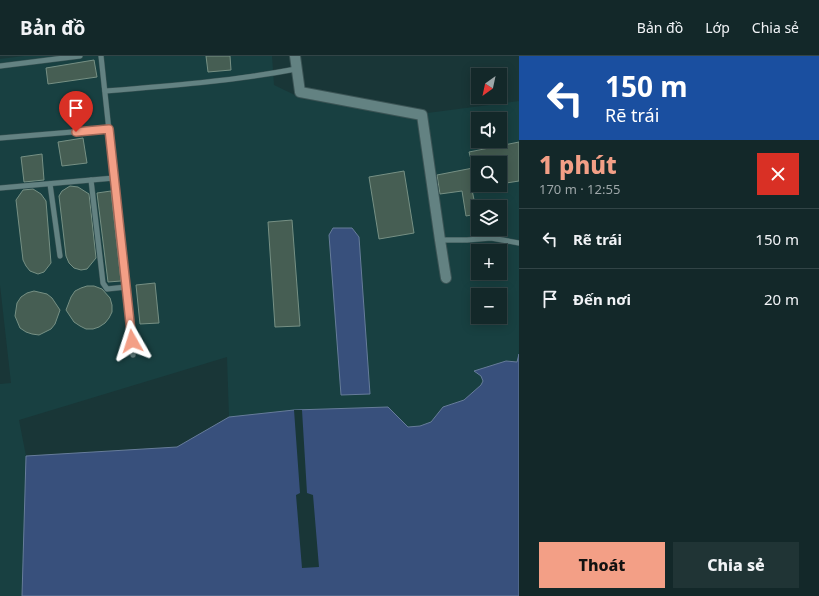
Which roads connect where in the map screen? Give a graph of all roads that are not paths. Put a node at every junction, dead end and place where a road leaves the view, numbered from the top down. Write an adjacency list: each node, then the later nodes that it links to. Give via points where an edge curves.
1 (80, 56): 4 (lane)
2 (101, 56): 6 (lane)
3 (295, 56): 5 (street)
4 (0, 66)
5 (296, 69): 6 (lane, via 256,77); 13 (street, via 300,92 422,115)
6 (105, 92): 7 (lane)
7 (109, 129): 8 (lane); 9 (lane)
8 (0, 138)
9 (114, 178): 10 (lane); 17 (lane)
10 (91, 180): 11 (lane); 17 (lane, via 103,283 107,289)
11 (50, 184): 12 (lane); 15 (lane)
12 (0, 188)
13 (440, 240): 14 (lane, via 491,238); 16 (street)
14 (519, 243)
15 (60, 256)
16 (446, 278)
17 (126, 286): 18 (lane)
18 (133, 355)

